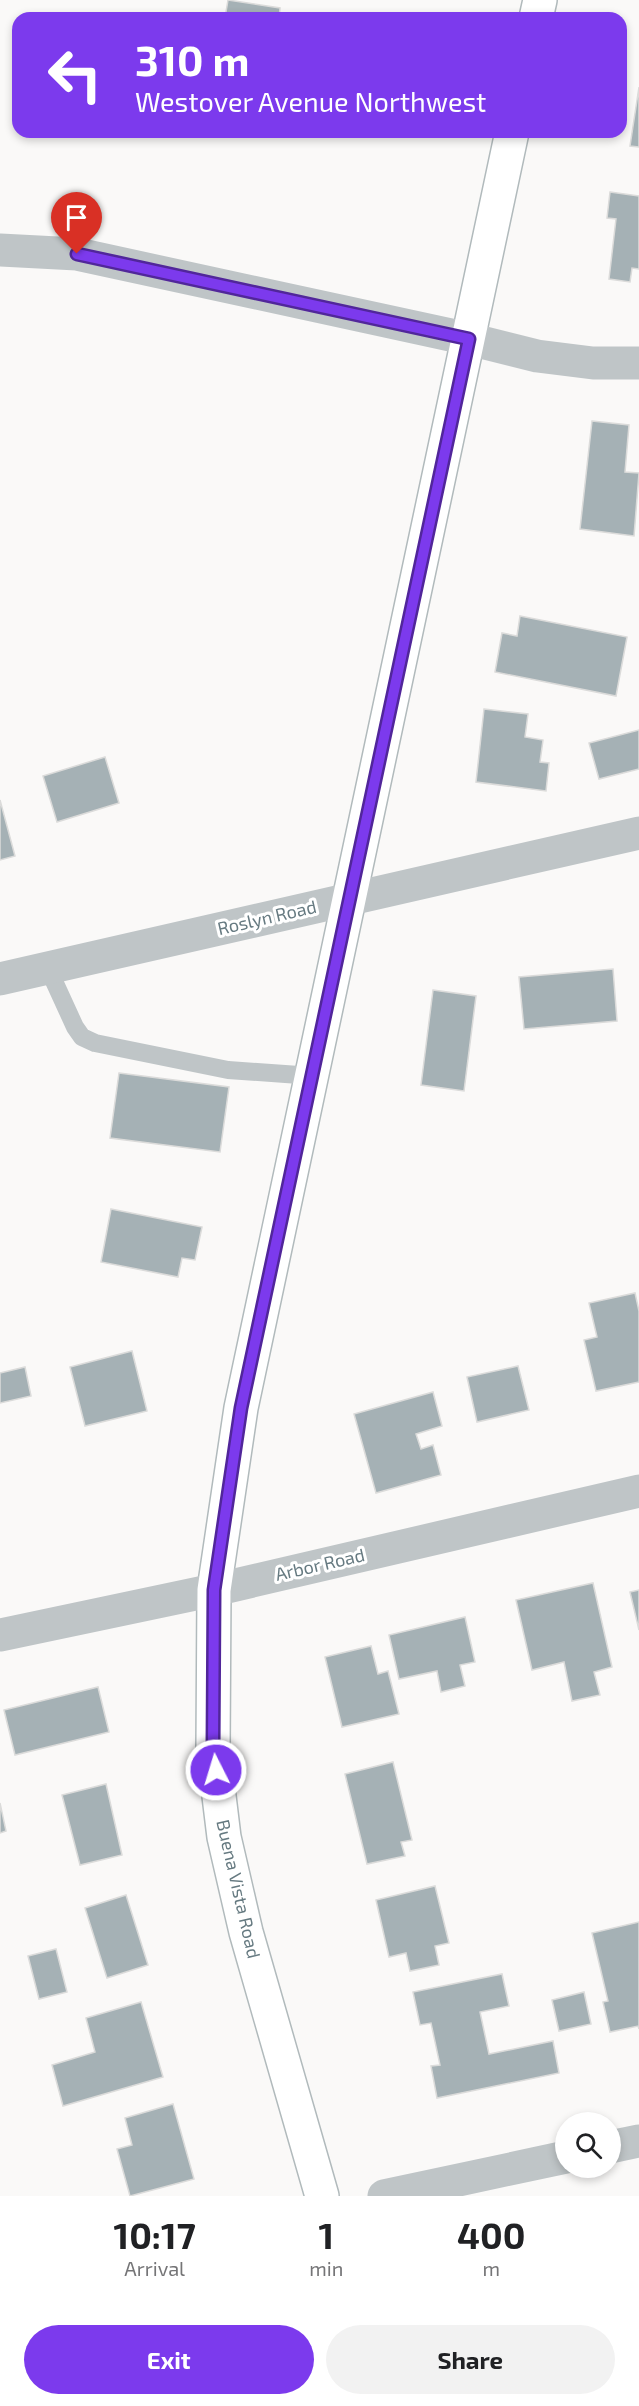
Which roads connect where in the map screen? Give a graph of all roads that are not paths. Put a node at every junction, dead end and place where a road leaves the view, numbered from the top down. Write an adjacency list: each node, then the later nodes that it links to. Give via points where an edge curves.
1 (511, 138): 3 (street, Buena Vista Road)
2 (0, 250): 3 (street, via 77,254)
3 (469, 339): 4 (street, via 537,356 594,363); 6 (street, Buena Vista Road)
4 (639, 363)
5 (639, 833): 6 (street, Roslyn Road)
6 (351, 899): 7 (street, Roslyn Road); 9 (street, Buena Vista Road)
7 (48, 968): 8 (street, Roslyn Road); 9 (lane, via 75,1028 95,1043 228,1070)
8 (0, 979)
9 (313, 1076): 11 (street, Buena Vista Road, via 241,1408)
10 (639, 1491): 11 (street, Arbor Road)
11 (214, 1590): 12 (street, Arbor Road); 16 (street, Buena Vista Road, via 213,1747 224,1838 246,1932)
12 (0, 1635)
13 (639, 2140): 14 (street)
14 (621, 2144)
15 (555, 2159): 17 (street)
16 (322, 2196)
17 (384, 2196)

